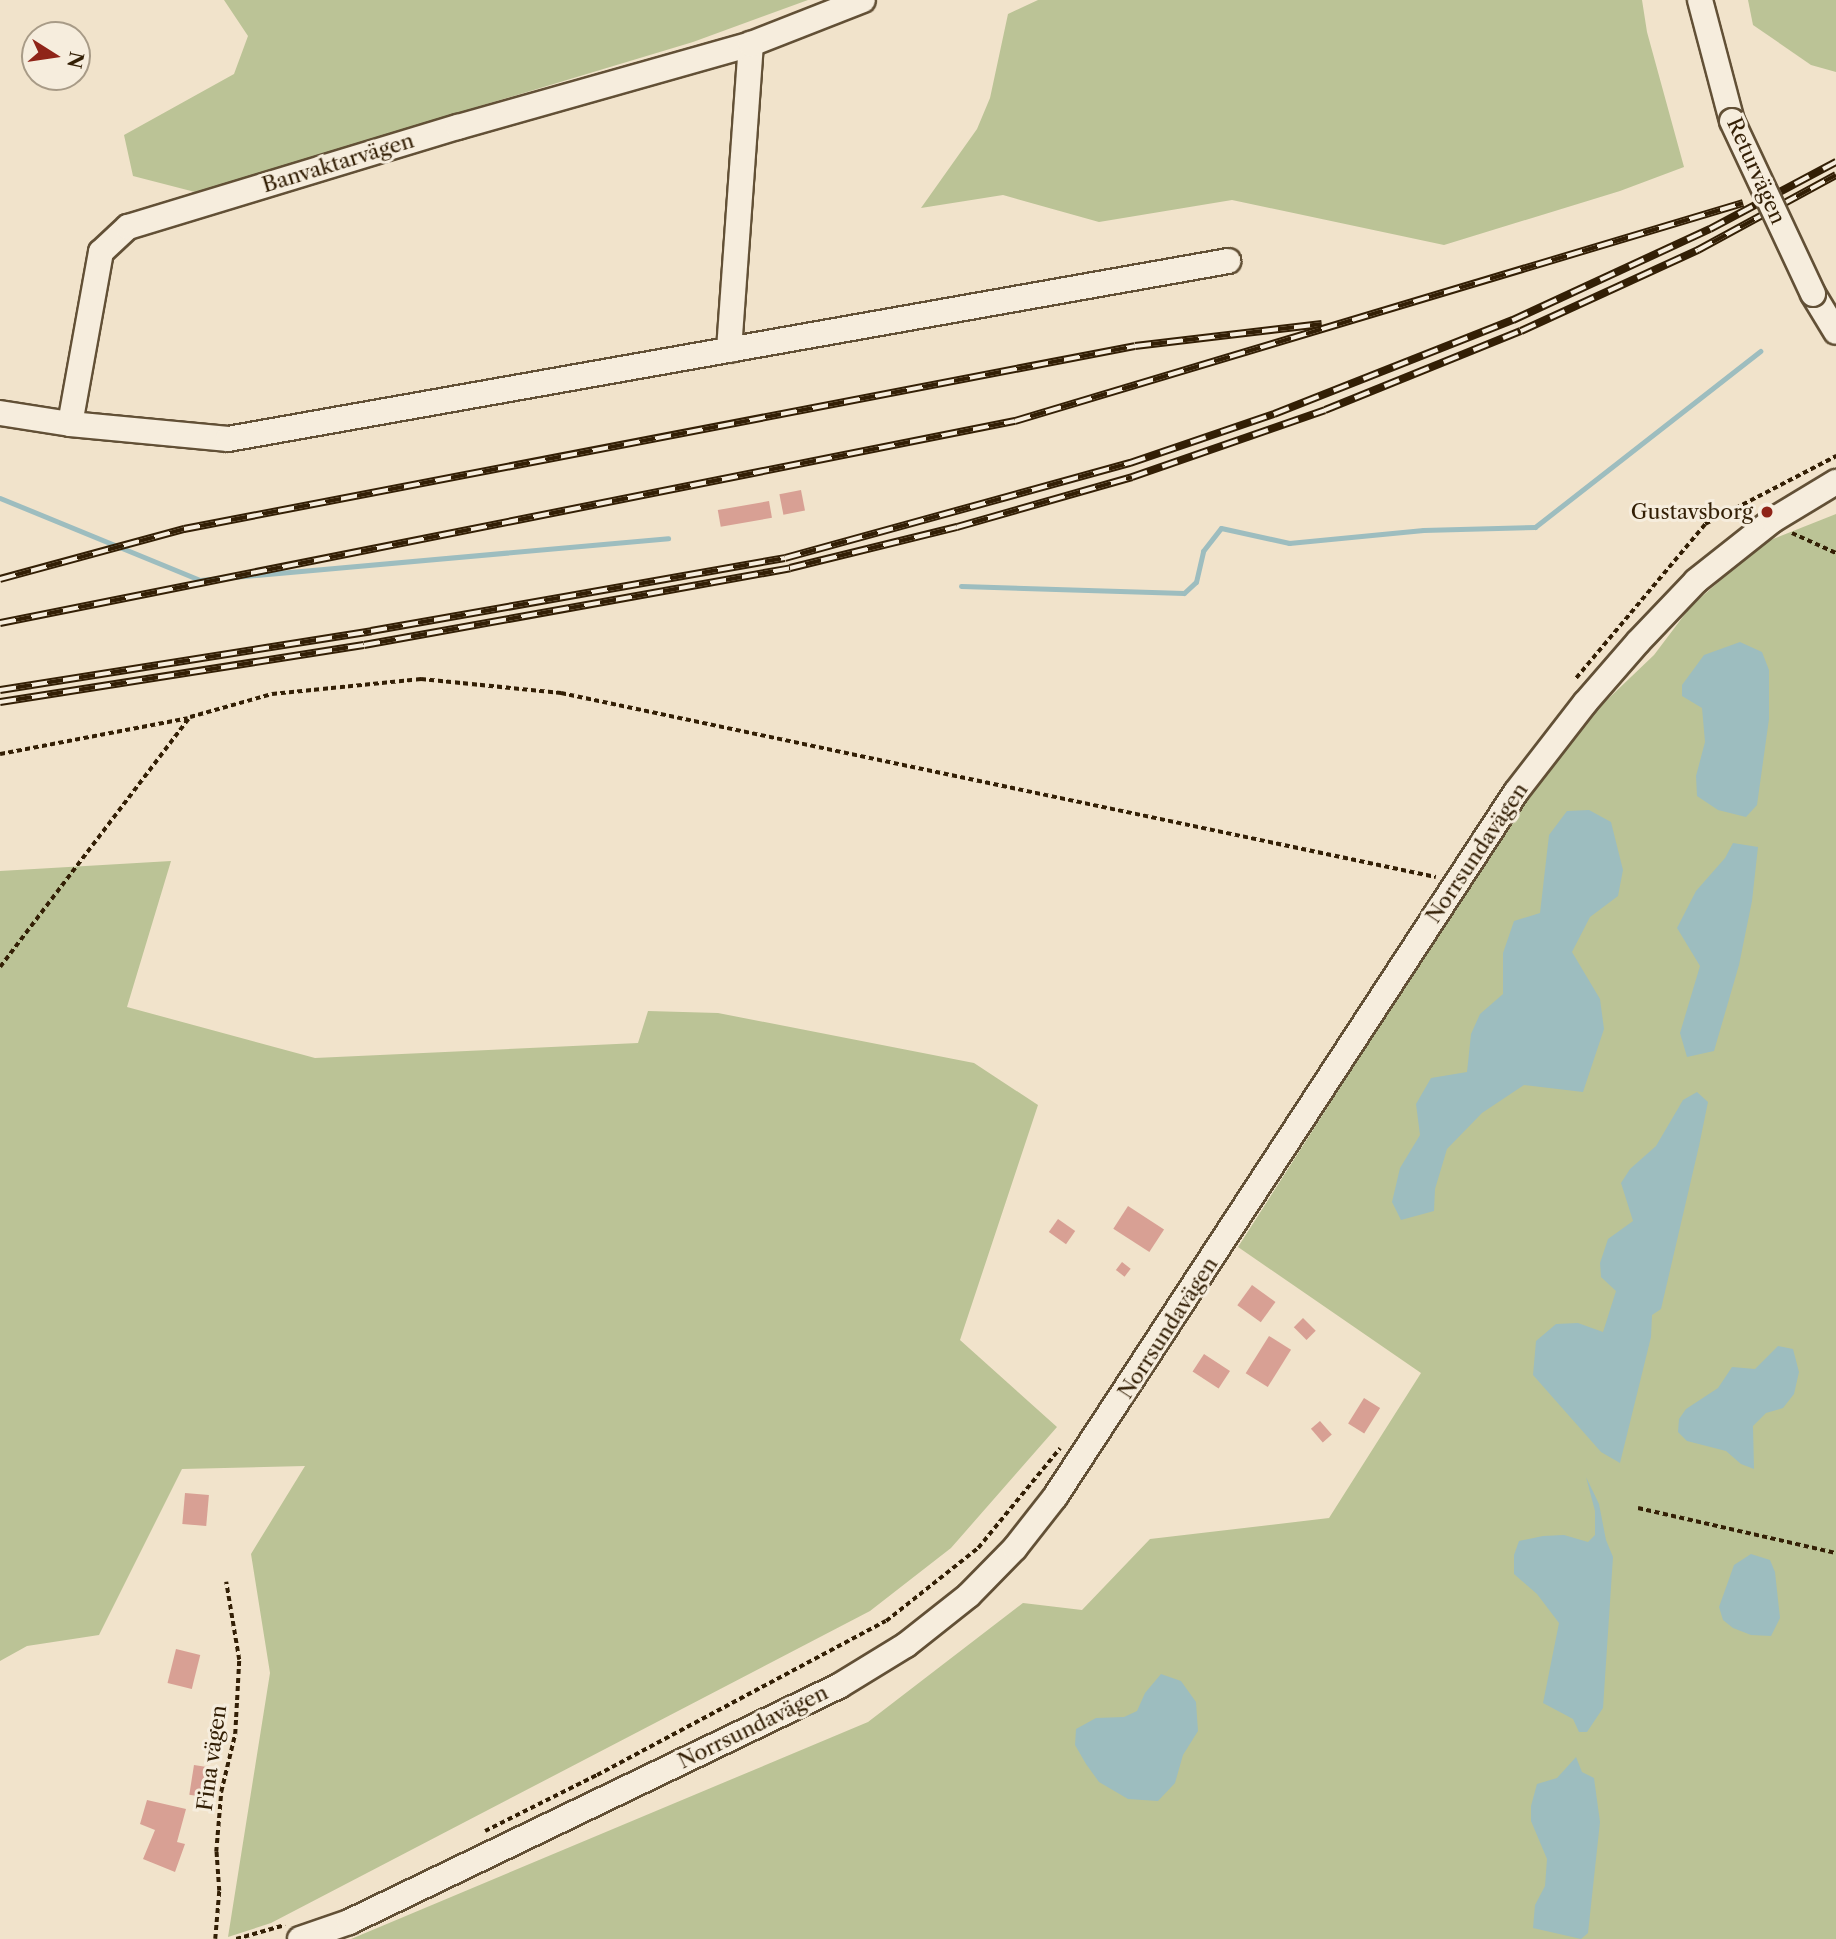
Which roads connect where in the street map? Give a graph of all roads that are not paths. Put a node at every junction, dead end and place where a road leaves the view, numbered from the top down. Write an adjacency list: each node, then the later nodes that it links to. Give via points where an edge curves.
1 (863, 0): 3 (street, Banvaktarvägen)
2 (1700, 0): 5 (street, Returvägen, bridge, via 1732,121 1813,294)
3 (751, 44): 6 (street); 8 (street, Banvaktarvägen, via 128,227 101,252)
4 (1228, 261): 6 (street)
5 (1836, 332)
6 (729, 350): 8 (street, via 228,439)
7 (0, 413): 8 (street)
8 (70, 424)
9 (1836, 482): 10 (street, Norrsundavägen, via 1773,520 1696,581 1585,703 1444,876 1062,1487 1015,1548 969,1595 906,1645 839,1686 349,1922)
10 (294, 1932)

